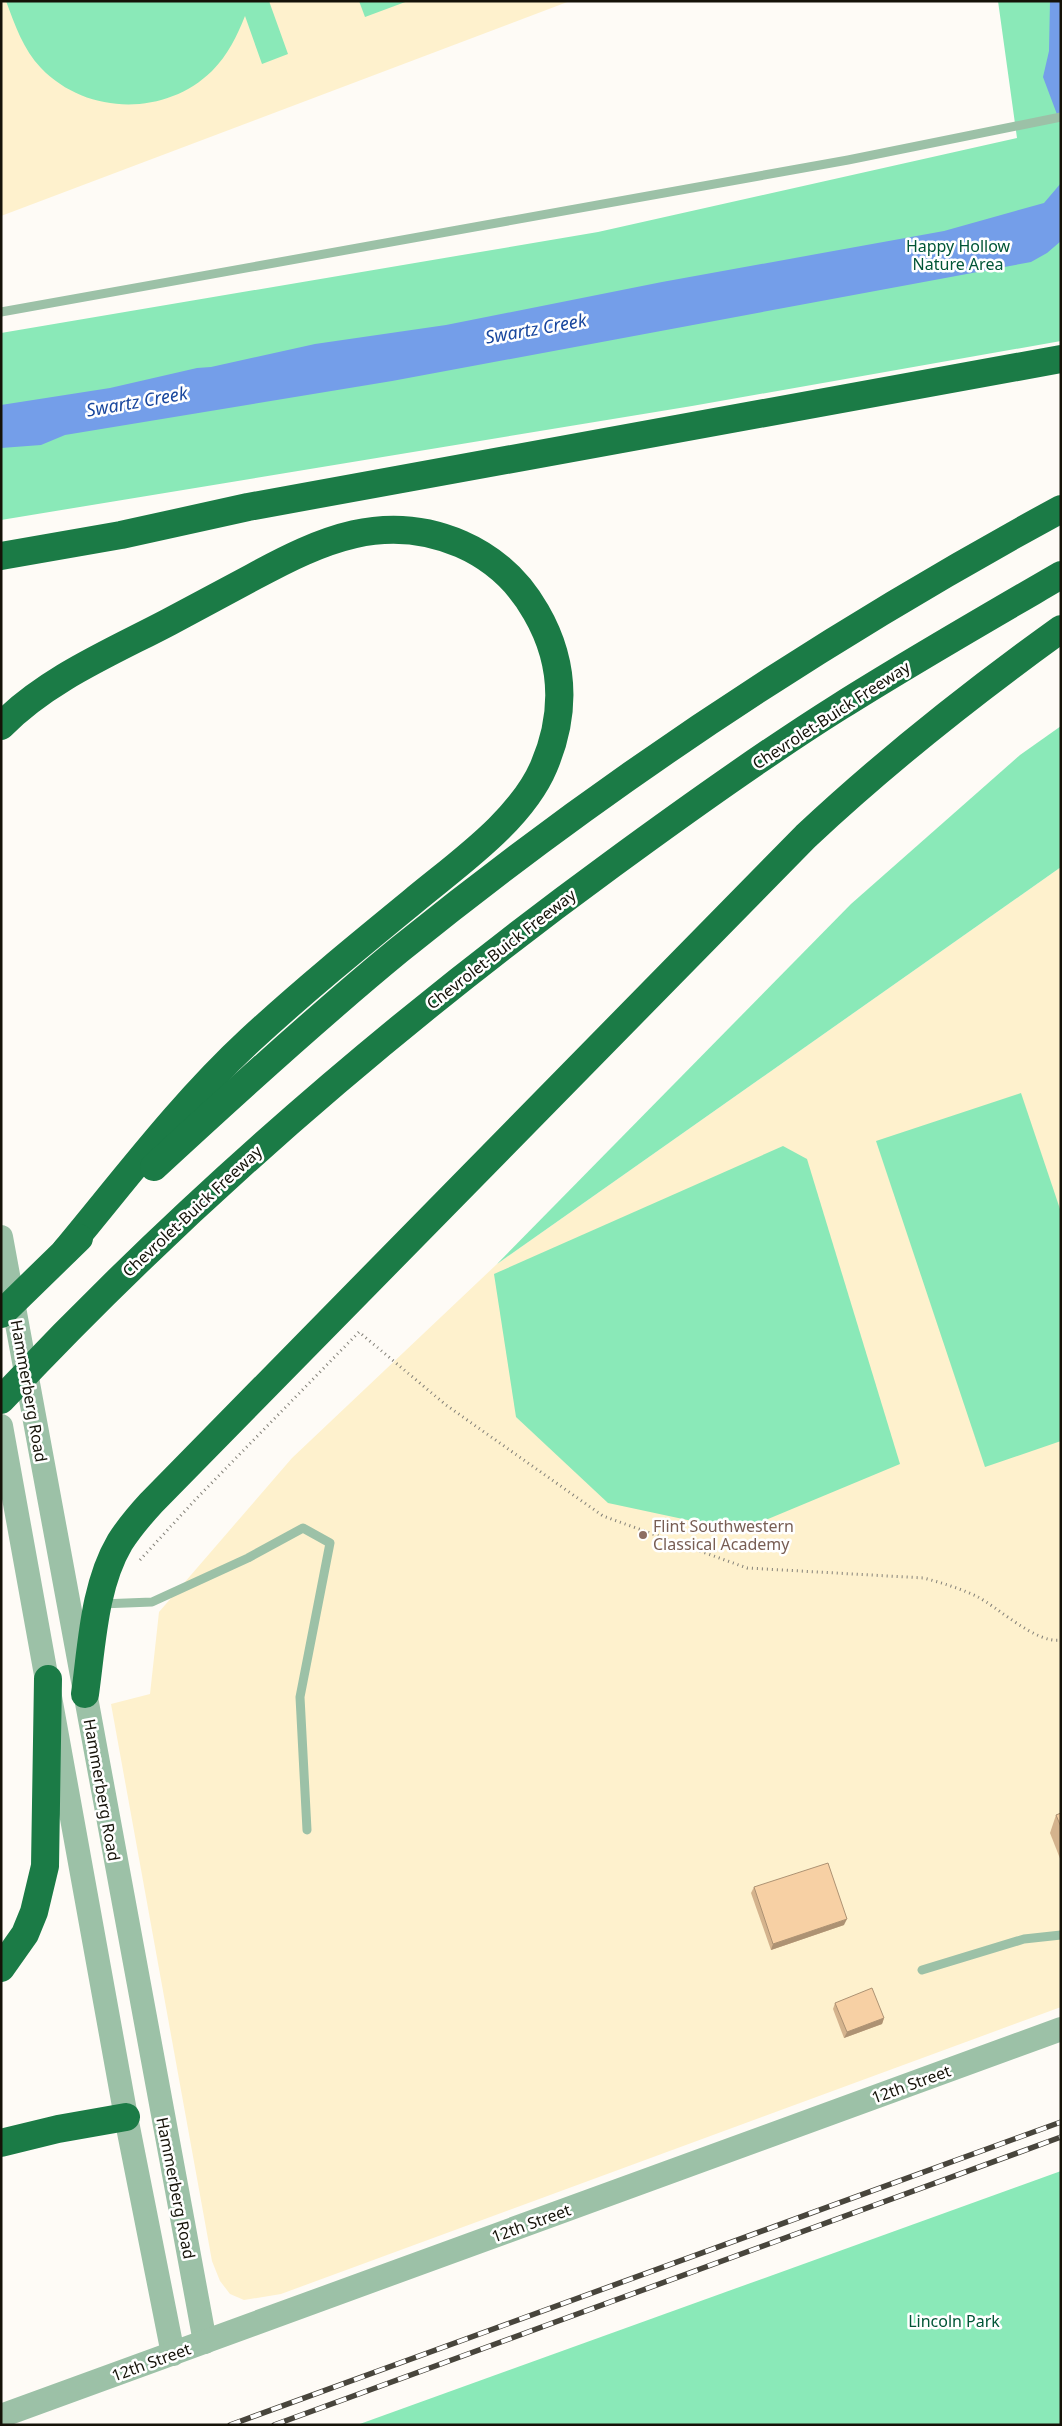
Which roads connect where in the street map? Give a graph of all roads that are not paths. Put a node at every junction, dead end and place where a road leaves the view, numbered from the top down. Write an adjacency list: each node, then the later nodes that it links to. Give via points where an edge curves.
1 (1061, 117): 2 (lane, via 848,160)
2 (1, 312)
3 (1061, 359): 5 (highway, via 248,507 121,535)
4 (1061, 509): 10 (highway, via 792,667 719,714 556,831 400,949 304,1031)
5 (1, 556)
6 (1061, 575): 12 (highway, Chevrolet-Buick Freeway, via 839,707 704,797 472,969 242,1162)
7 (1061, 629): 14 (highway, via 966,700 854,791 806,836 151,1503 120,1541)
8 (1, 726): 10 (highway, via 28,702 67,676 284,560 339,537 370,530 423,531 470,548 493,562 513,579 544,624 558,676 558,725 542,772 528,794 496,831 320,978 215,1073)
9 (1, 1237): 16 (street, Hammerberg Road)
10 (62, 1254): 11 (highway)
11 (1, 1314)
12 (1, 1400)
13 (1, 1426): 15 (street, Hammerberg Road)
14 (99, 1604): 16 (highway); 17 (lane, via 152,1602 248,1558 303,1528 330,1543 300,1697)
15 (48, 1679): 19 (highway, via 47,1831 42,1883 25,1934); 23 (street, Hammerberg Road)
16 (85, 1694): 22 (street, Hammerberg Road)
17 (307, 1830)
18 (1061, 1935): 20 (lane, via 1024,1939)
19 (1, 1968)
20 (922, 1970)
21 (1061, 2029): 25 (street, 12th Street)
22 (154, 2076): 23 (street, via 145,2102); 25 (street, Hammerberg Road)
23 (126, 2117): 24 (highway); 26 (street, Hammerberg Road)
24 (1, 2143)
25 (205, 2342): 26 (street, 12th Street)
26 (172, 2354): 27 (street, 12th Street)
27 (1, 2416)

